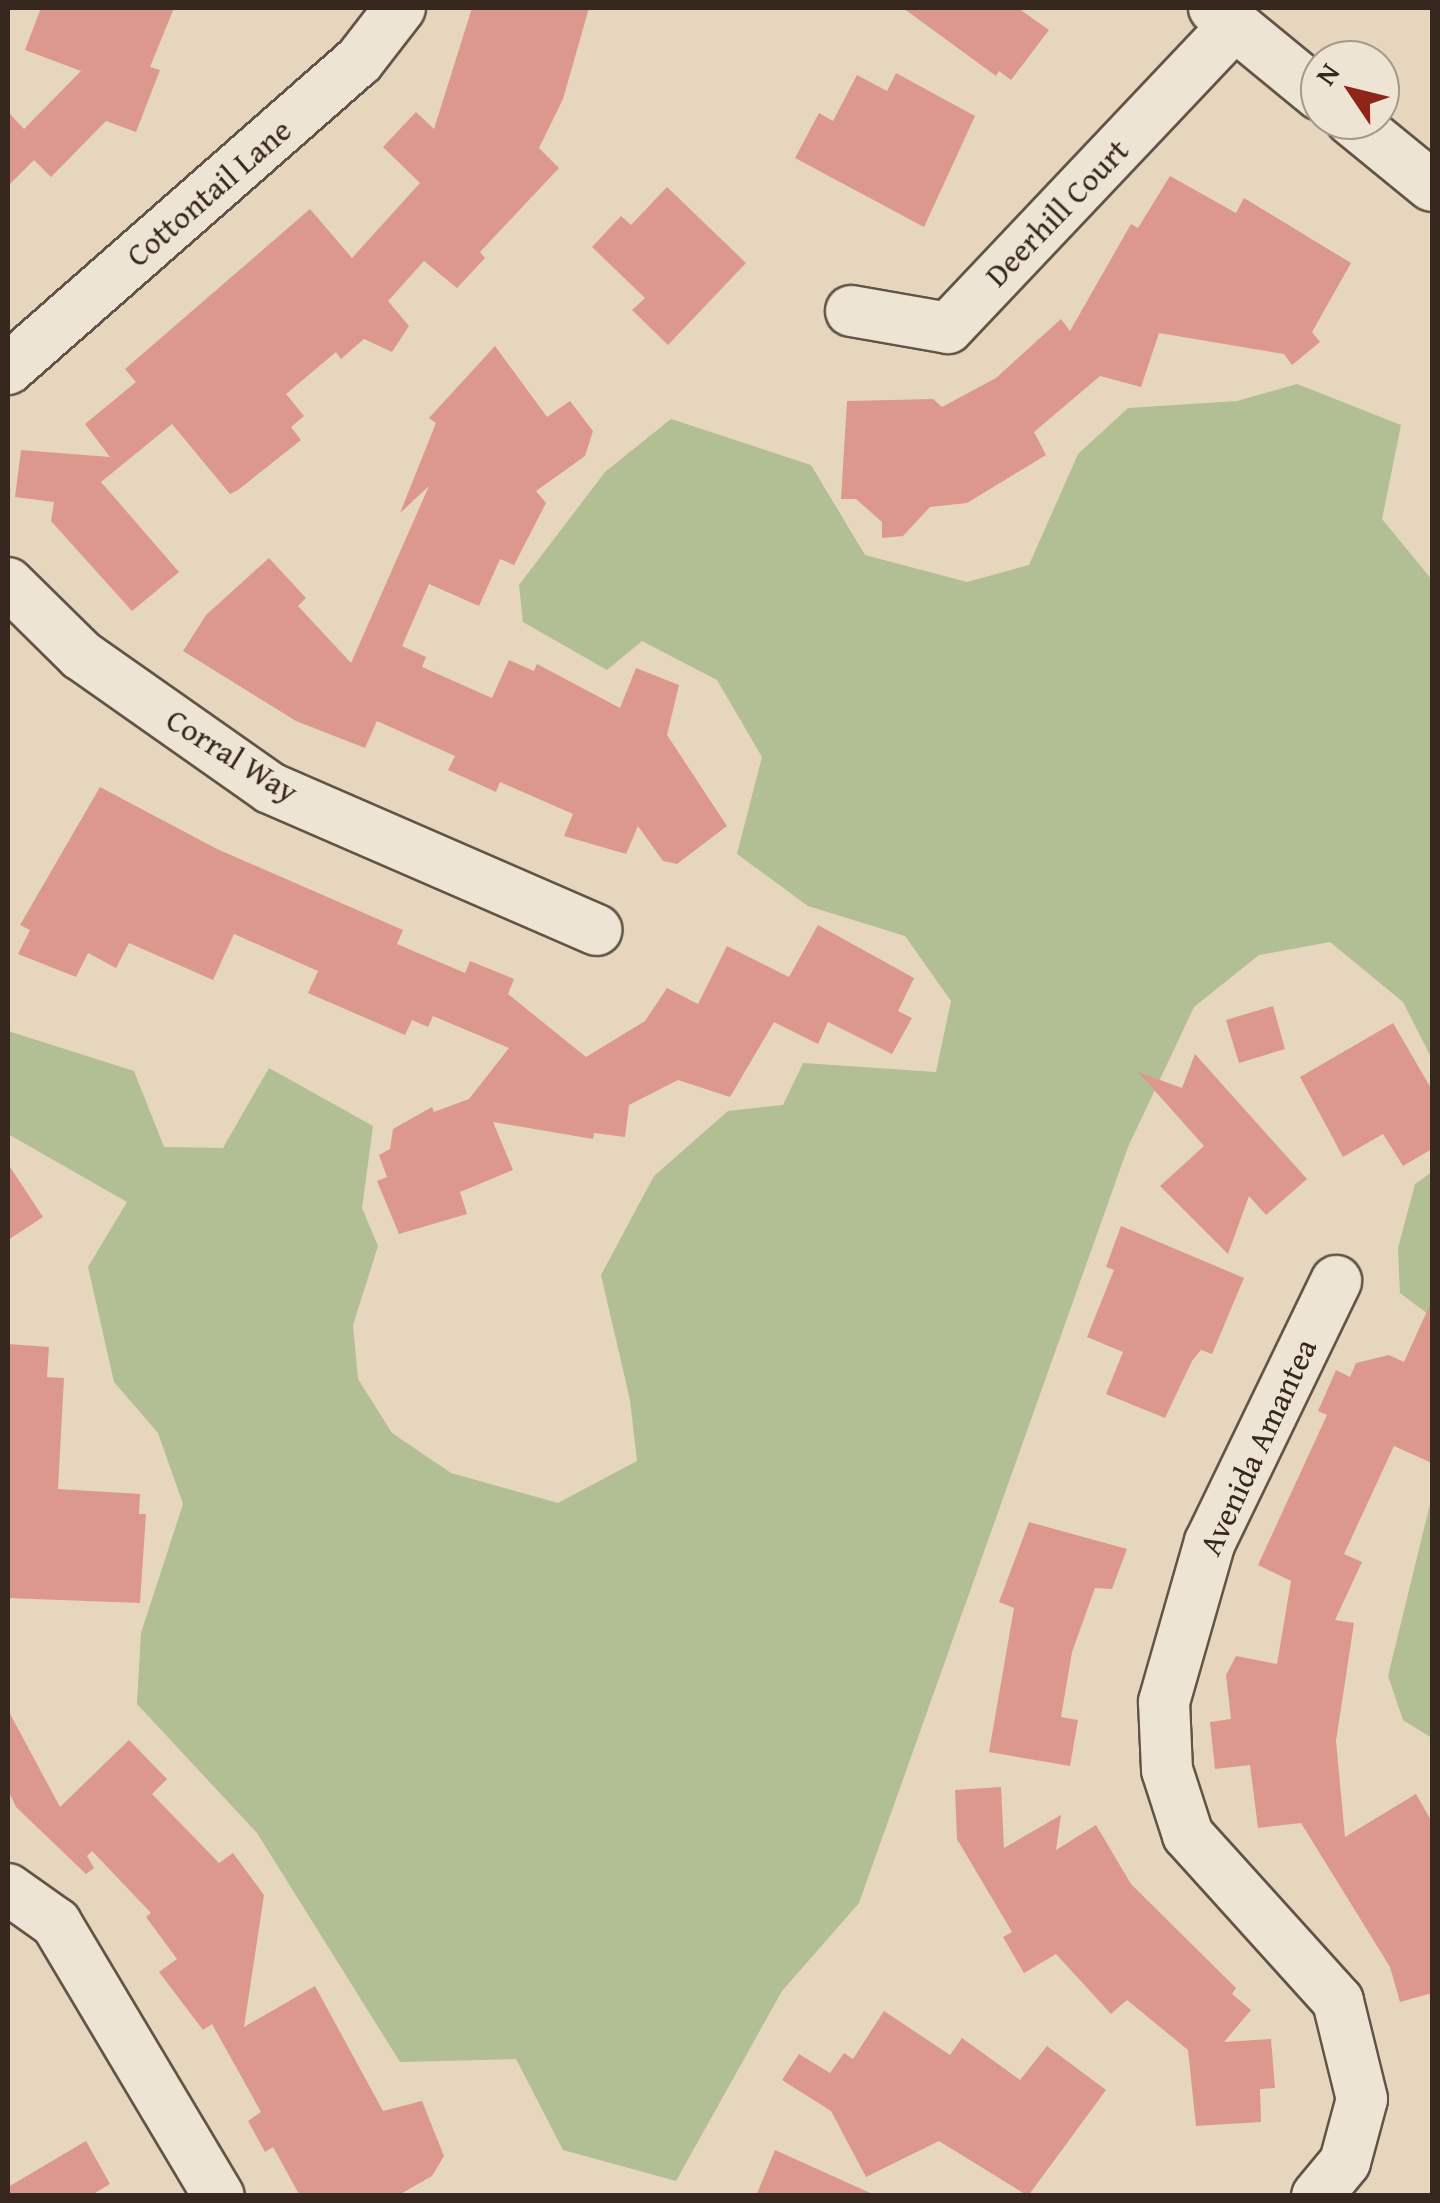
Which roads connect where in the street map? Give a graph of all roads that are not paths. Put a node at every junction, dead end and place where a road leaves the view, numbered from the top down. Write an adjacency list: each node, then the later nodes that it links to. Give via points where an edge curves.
1 (400, 8): 7 (street, Cottontail Lane, via 360,62)
2 (1224, 17): 3 (street); 6 (street, Deerhill Court, via 948,328)
3 (1300, 79)
4 (1376, 140): 5 (street)
5 (1432, 186)
6 (851, 311)
7 (8, 369)
8 (8, 583): 9 (street, Corral Way, via 81,656 270,788)
9 (596, 930)
10 (1336, 1281): 13 (street, Avenida Amantea, via 1210,1542 1164,1702 1167,1770 1188,1835 1338,2001 1362,2099 1345,2162)
11 (8, 1889): 12 (street, via 56,1923)
12 (220, 2196)
13 (1317, 2196)

